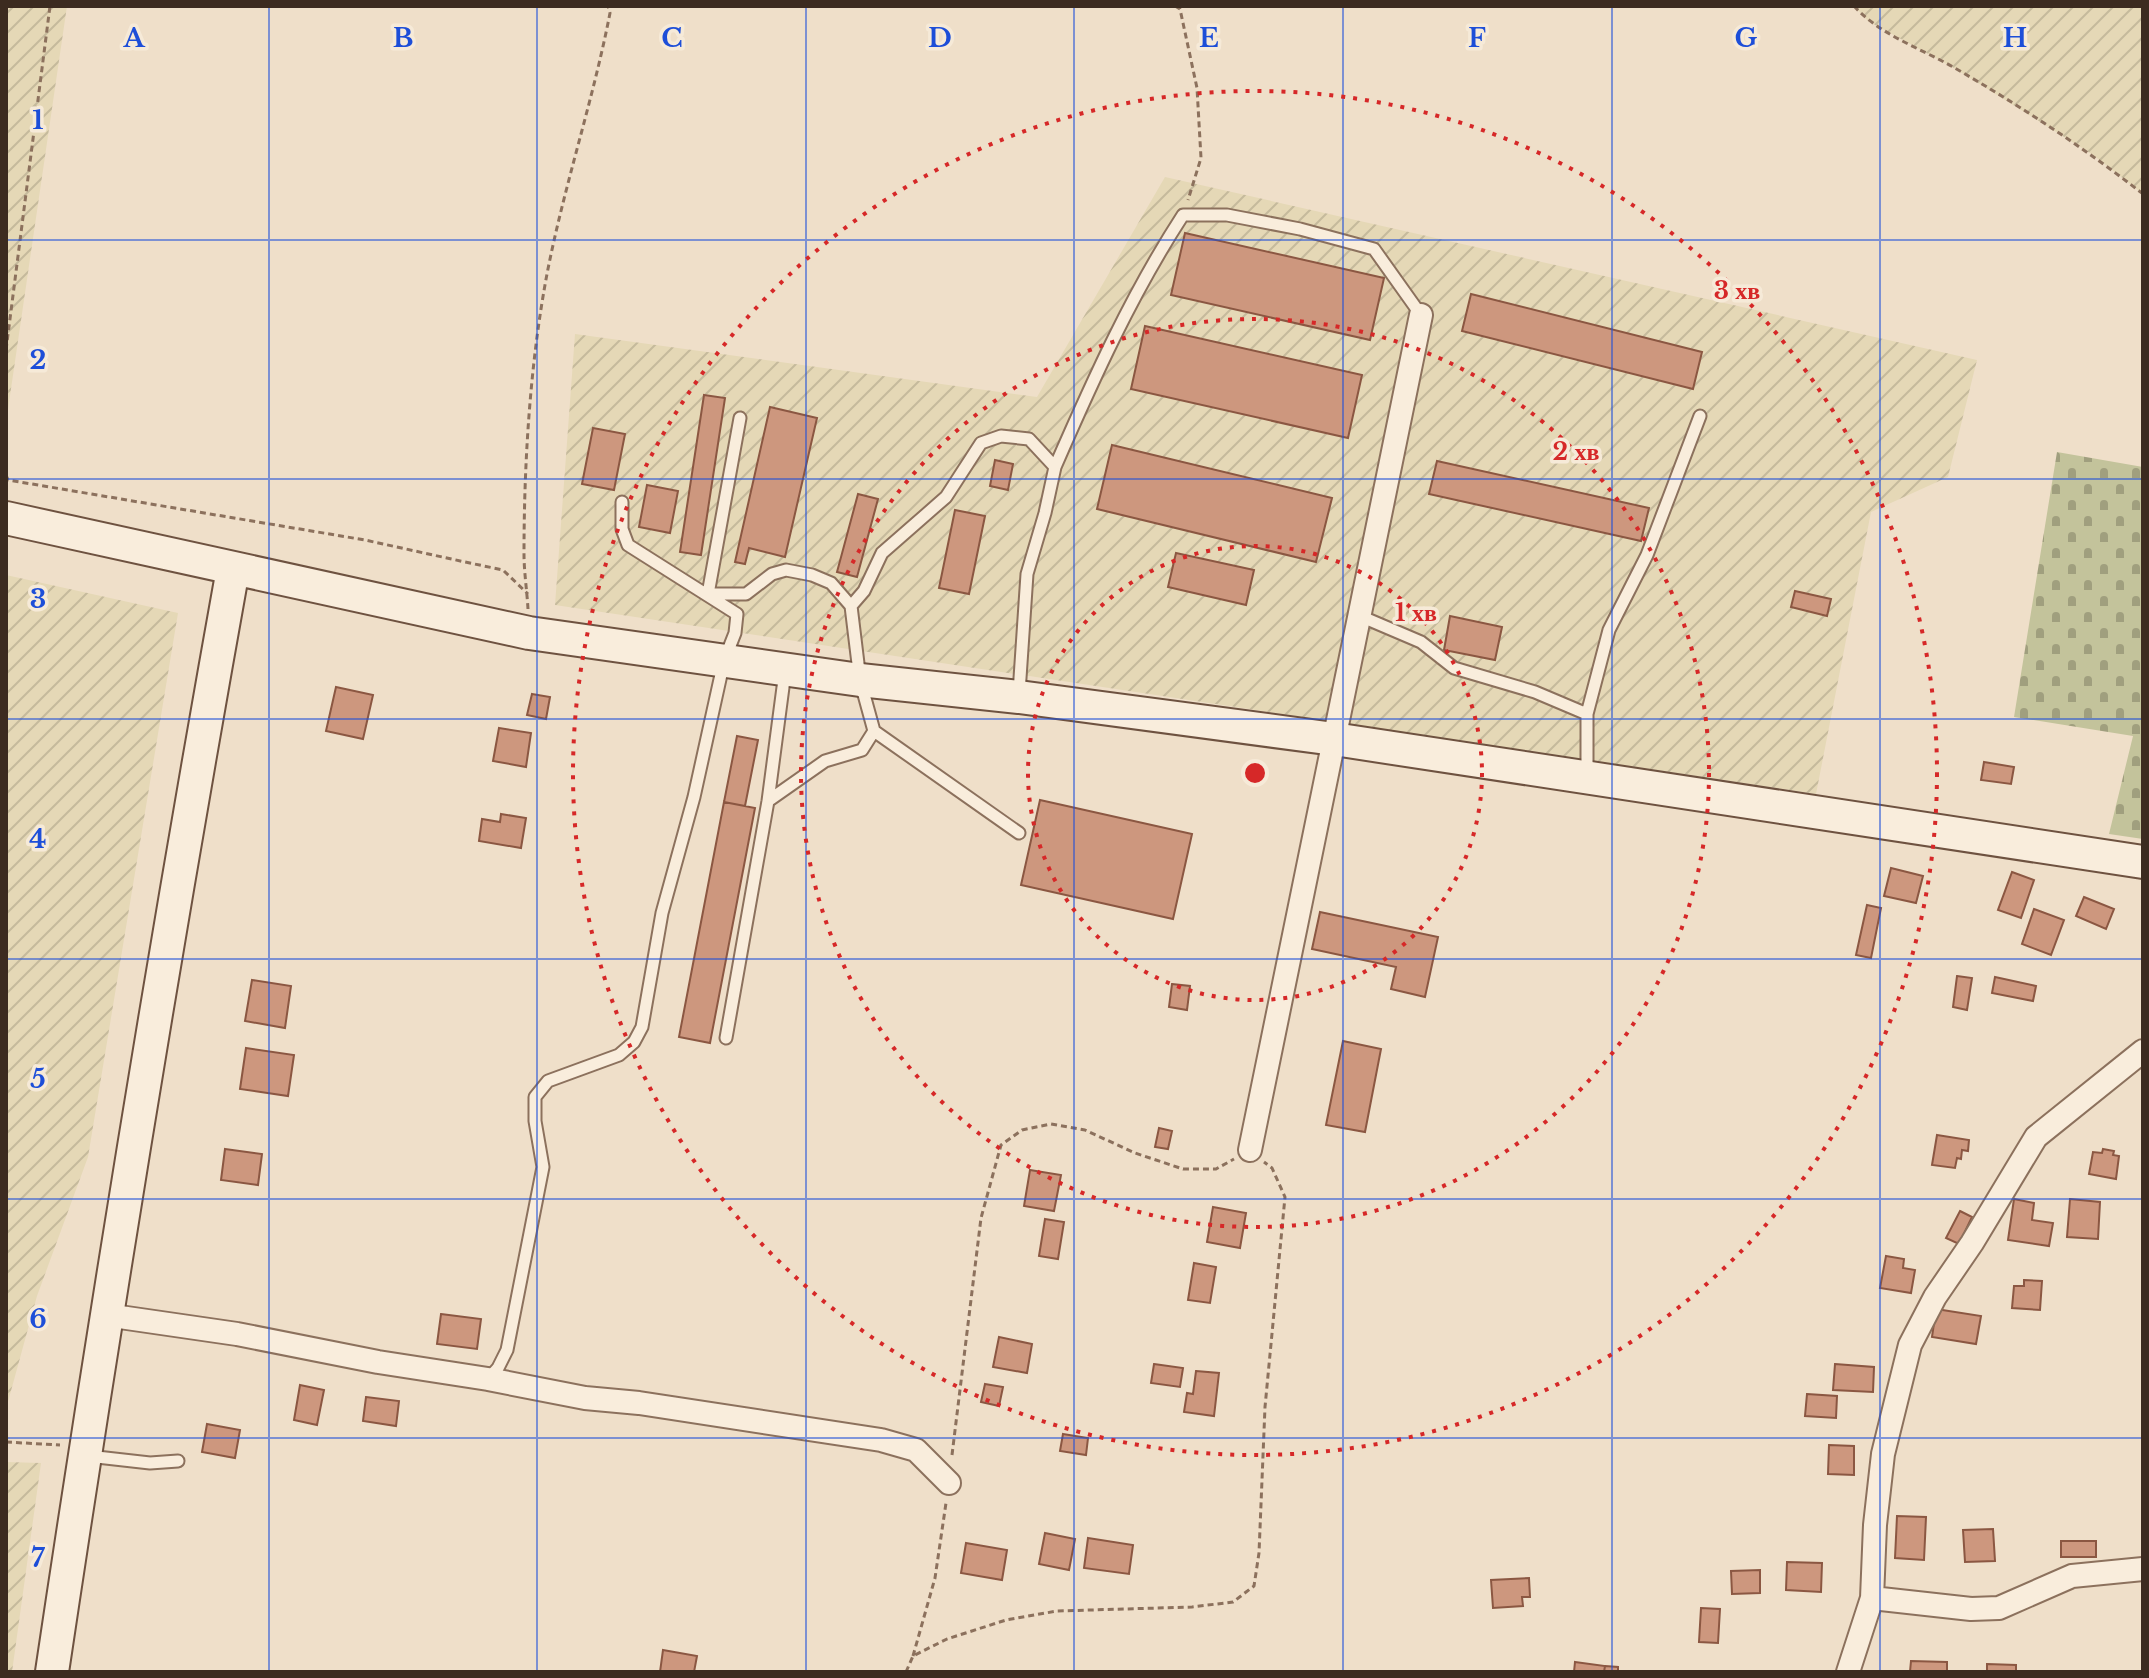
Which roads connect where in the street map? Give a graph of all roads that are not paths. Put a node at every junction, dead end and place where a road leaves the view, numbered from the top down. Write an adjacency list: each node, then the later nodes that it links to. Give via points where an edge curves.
1 (1421, 315): 4 (lane, via 1374,249 1227,215 1183,215 1108,347); 10 (street)
2 (1700, 416): 15 (lane, via 1647,555 1609,630)
3 (740, 418): 8 (lane)
4 (1055, 467): 9 (lane, via 1029,439 1001,436 981,443 946,497 882,553); 14 (lane, via 1027,574)
5 (622, 502): 8 (lane, via 628,545)
6 (6, 518): 7 (street)
7 (233, 569): 11 (street, via 529,633); 25 (street)
8 (708, 594): 9 (lane, via 746,594 786,570 831,583); 11 (lane, via 737,614)
9 (851, 606): 13 (lane)
10 (1360, 616): 15 (lane, via 1421,642 1454,668); 17 (street)
11 (724, 661): 12 (street); 26 (lane, via 698,784 662,913 642,1027 619,1055 548,1081 535,1097 543,1167 507,1350)
12 (785, 670): 13 (street); 19 (lane)
13 (860, 680): 14 (street); 16 (lane)
14 (1019, 697): 17 (street)
15 (1587, 714): 18 (lane)
16 (874, 731): 19 (lane, via 862,750 825,761); 20 (lane)
17 (1334, 739): 18 (street); 24 (street)
18 (1587, 778): 21 (street)
19 (768, 801): 22 (lane)
20 (1019, 833)
21 (2143, 862)
22 (726, 1038)
23 (2143, 1051): 31 (street, via 2036,1137 1910,1345 1883,1454)
24 (1250, 1150)
25 (106, 1315): 26 (street); 27 (street)
26 (488, 1379): 29 (street, via 881,1440 916,1450)
27 (84, 1451): 28 (lane, via 150,1463); 32 (street)
28 (178, 1461)
29 (949, 1483)
30 (2143, 1569): 31 (street, via 2072,1576 1999,1608)
31 (1872, 1598): 33 (street)
32 (52, 1672)
33 (1848, 1672)

